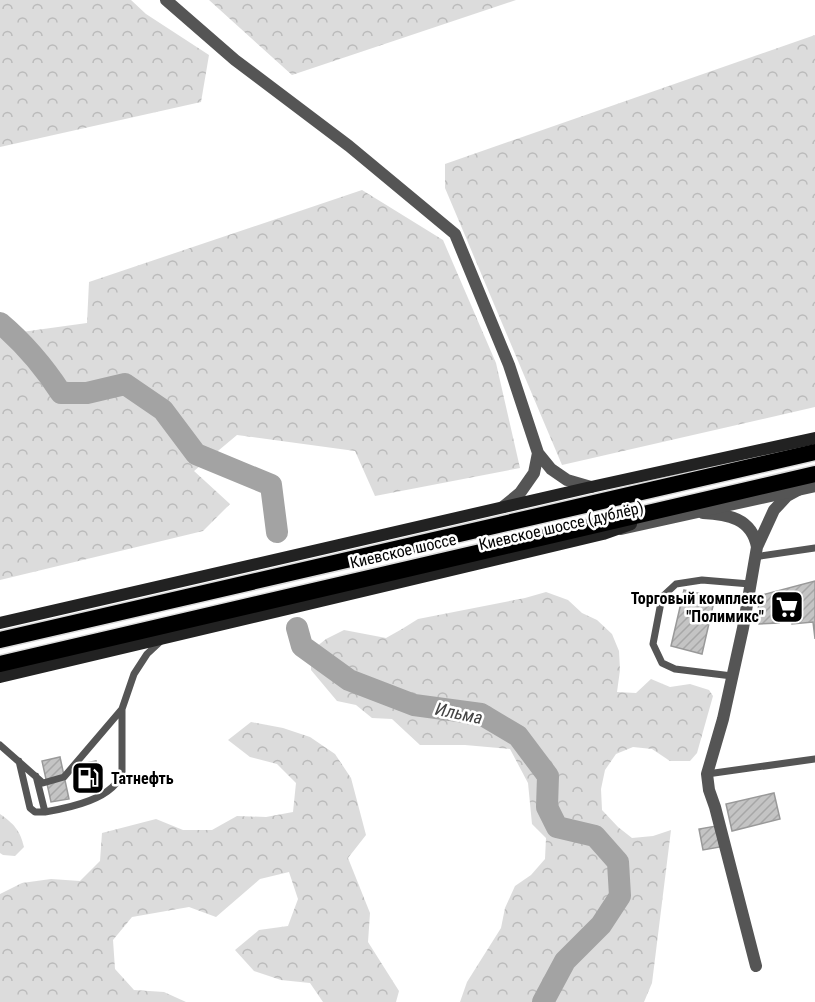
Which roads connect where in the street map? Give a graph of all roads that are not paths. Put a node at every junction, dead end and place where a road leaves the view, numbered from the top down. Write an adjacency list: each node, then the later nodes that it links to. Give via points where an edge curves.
1 (166, 0): 4 (street, via 235,60 455,234 509,365)
2 (815, 438): 7 (main road, Киевское шоссе (дублёр))
3 (815, 452): 16 (highway, Киевское шоссе)
4 (538, 453): 7 (street, via 567,480); 10 (street, via 534,473 520,493)
5 (815, 474): 9 (highway, Киевское шоссе)
6 (815, 486): 8 (street)
7 (591, 487): 10 (main road, Киевское шоссе (дублёр))
8 (799, 489): 9 (street); 12 (street, via 774,510)
9 (696, 506): 12 (street, via 743,522 755,537); 15 (main road, Киевское шоссе (дублёр), via 603,534); 17 (highway, Киевское шоссе)
10 (503, 507): 14 (main road, Киевское шоссе (дублёр))
11 (815, 548): 12 (lane)
12 (755, 552): 13 (street)
13 (750, 584): 18 (street); 18 (lane, via 702,580 676,584 662,597 653,644 662,663 675,669)
14 (0, 623)
15 (166, 637): 19 (main road, Киевское шоссе (дублёр)); 20 (lane, via 147,654 134,674)
16 (0, 640)
17 (0, 664)
18 (732, 676): 24 (street)
19 (0, 677)
20 (122, 709): 25 (lane, via 63,777 43,783); 26 (lane, via 121,777 109,790 83,804)
21 (0, 745): 23 (lane)
22 (815, 759): 24 (lane)
23 (19, 761): 25 (lane); 26 (lane, via 30,808)
24 (707, 774): 27 (street)
25 (36, 776): 26 (lane)
26 (45, 812)
27 (756, 966)

